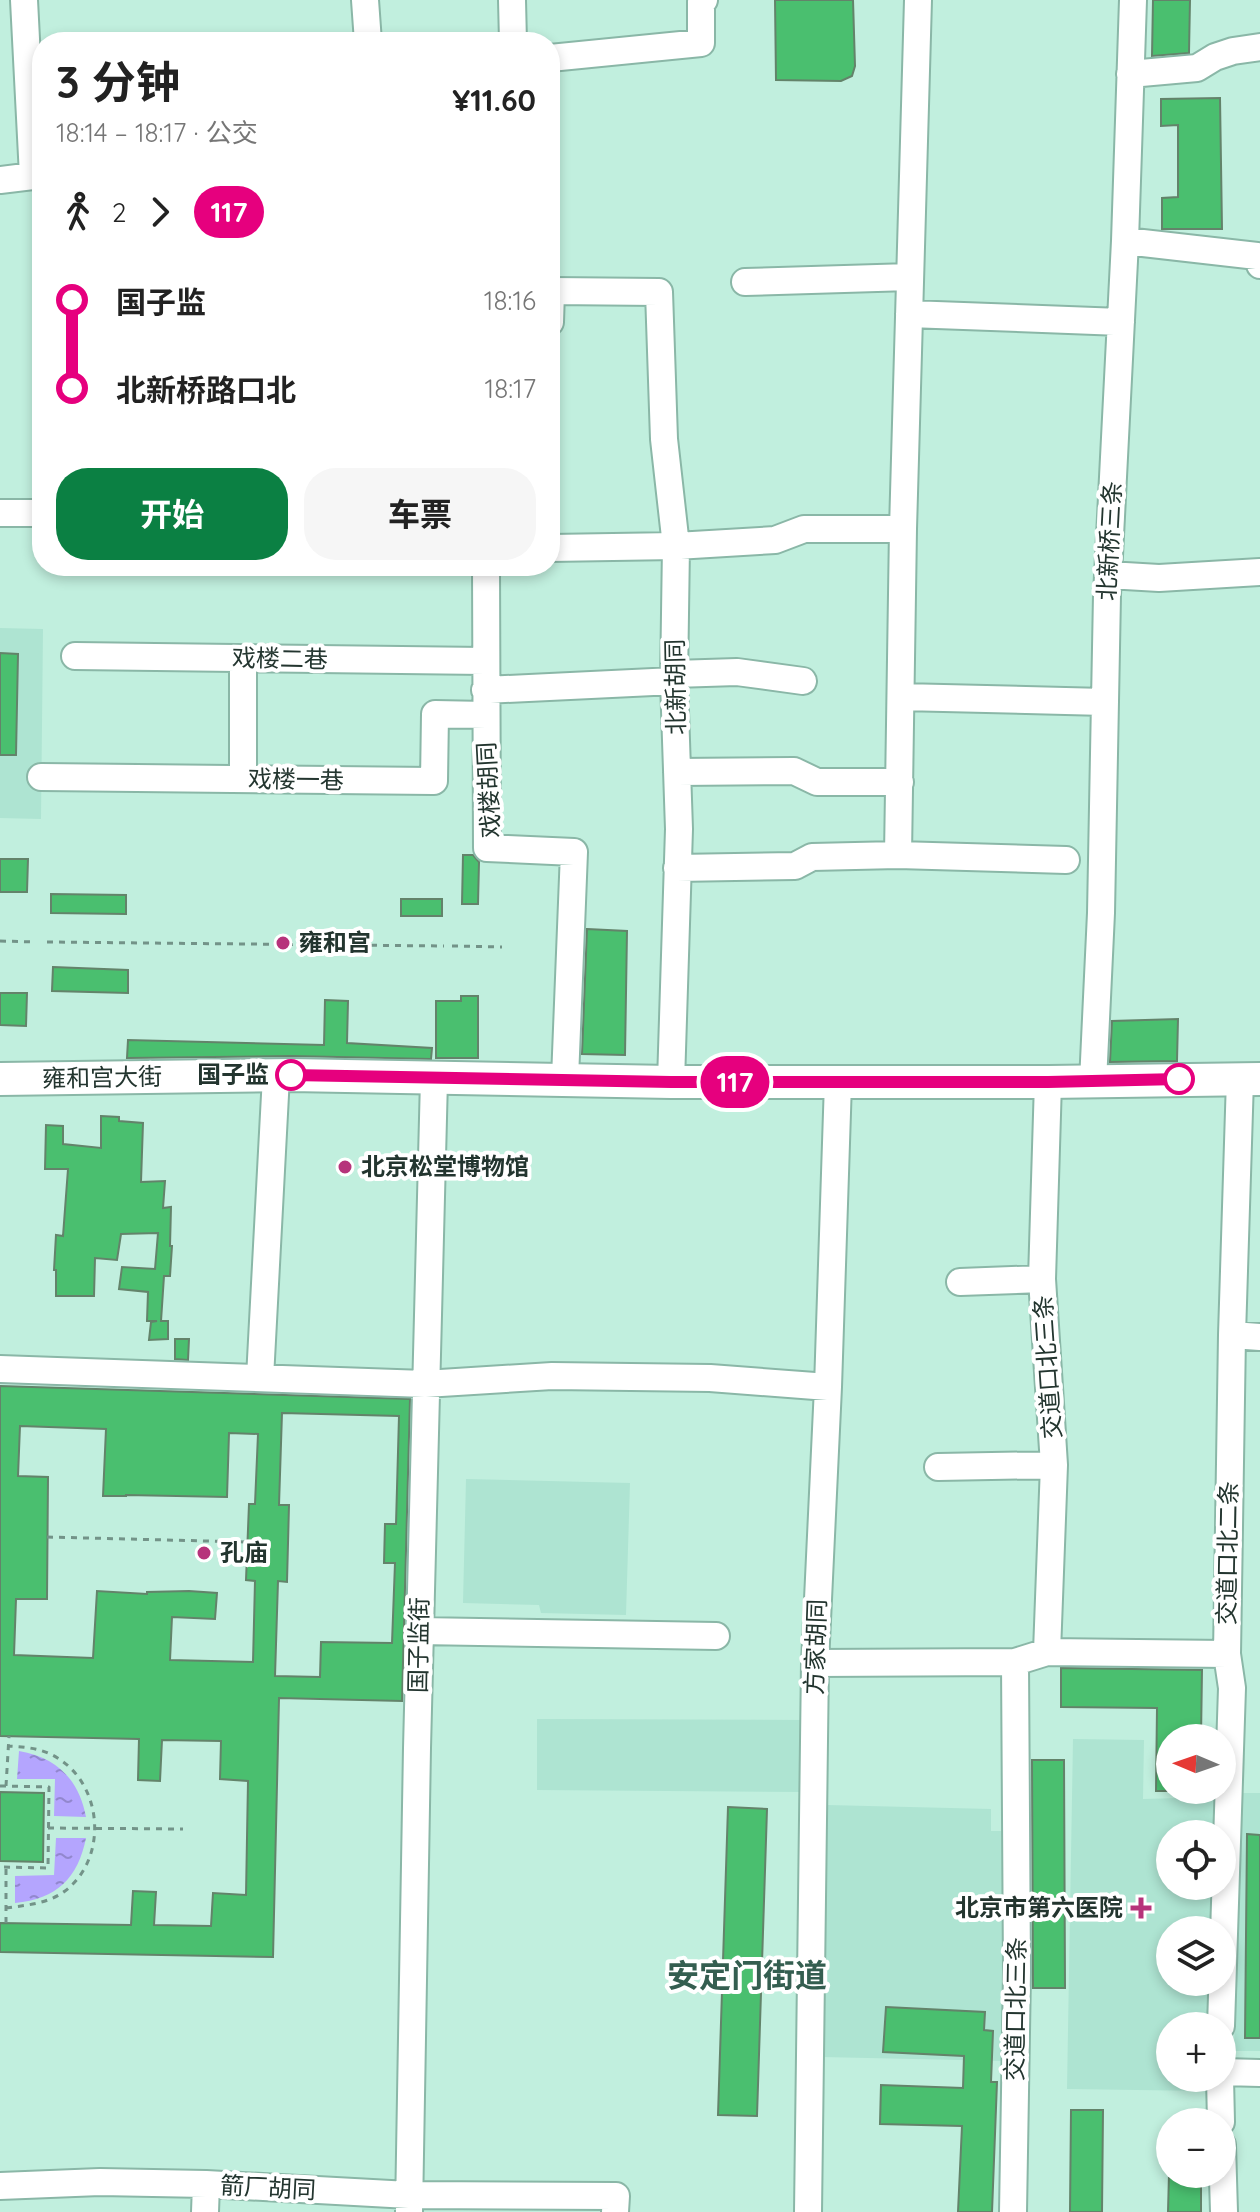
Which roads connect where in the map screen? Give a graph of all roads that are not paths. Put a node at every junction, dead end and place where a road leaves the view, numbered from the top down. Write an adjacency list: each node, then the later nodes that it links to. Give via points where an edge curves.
1 (24, 0): 12 (street)
2 (365, 0): 7 (street)
3 (512, 0): 8 (street)
4 (704, 0): 10 (street, via 701,43)
5 (918, 0): 17 (street)
6 (1133, 0): 11 (street, 北新桥三条)
7 (367, 32)
8 (513, 32)
9 (1260, 47): 11 (street, via 1233,51 1197,68)
10 (560, 57)
11 (1130, 74): 15 (street, 北新桥三条)
12 (32, 156)
13 (32, 176): 14 (street)
14 (0, 180)
15 (1125, 241): 16 (street, via 1257,256); 21 (street, 北新桥三条)
16 (1260, 265)
17 (910, 277): 18 (street); 20 (street)
18 (745, 282)
19 (560, 289): 25 (street, 北新胡同, via 659,292 664,439)
20 (909, 314): 21 (street); 24 (street)
21 (1121, 322): 28 (street, 北新桥三条)
22 (0, 513): 23 (street)
23 (32, 513)
24 (903, 529): 25 (street, via 804,529 775,540); 35 (street)
25 (676, 546): 26 (street); 33 (street, 北新胡同)
26 (560, 548)
27 (1260, 572): 28 (street, via 1159,578)
28 (1108, 575): 37 (street, 北新桥三条)
29 (486, 576): 32 (street, 戏楼胡同)
30 (75, 656): 31 (street, 戏楼二巷)
31 (243, 659): 32 (street, 戏楼二巷); 40 (street)
32 (485, 661): 36 (street, 戏楼胡同)
33 (674, 677): 34 (street, via 737,672); 36 (street); 38 (street, 北新胡同)
34 (803, 681)
35 (901, 697): 37 (street); 41 (street)
36 (486, 702): 40 (street, 戏楼一巷, via 435,714 434,781); 48 (street, 戏楼胡同, via 487,848 574,852)
37 (1105, 702): 53 (street, 北新桥三条)
38 (677, 772): 41 (street, via 794,771 817,782); 44 (street, 北新胡同)
39 (41, 777): 40 (street, 戏楼一巷)
40 (243, 779)
41 (900, 782): 42 (street)
42 (898, 855): 43 (street); 44 (street, via 812,857 795,866)
43 (1066, 860)
44 (677, 868): 50 (street, 北新胡同)
45 (276, 1076): 46 (main road, 雍和宫大街); 47 (main road, 雍和宫大街); 59 (street)
46 (0, 1079)
47 (434, 1079): 48 (main road, 雍和宫大街); 60 (street, 国子监街)
48 (565, 1079): 50 (main road, 雍和宫大街)
49 (1250, 1079): 53 (main road, 雍和宫大街); 56 (street, 交道口北二条)
50 (671, 1082): 51 (main road, 雍和宫大街)
51 (838, 1082): 52 (main road, 雍和宫大街); 61 (street, 方家胡同)
52 (1048, 1082): 53 (main road, 雍和宫大街); 54 (street, 交道口北三条)
53 (1093, 1082)
54 (1042, 1279): 55 (street); 62 (street, 交道口北三条)
55 (960, 1282)
56 (1232, 1335): 57 (street); 67 (street, 交道口北二条)
57 (1260, 1337)
58 (0, 1369): 59 (street)
59 (260, 1378): 60 (street)
60 (425, 1384): 61 (street, via 552,1376 710,1378); 64 (street, 国子监街)
61 (828, 1387): 69 (street, 方家胡同)
62 (1054, 1465): 63 (street); 66 (street, 交道口北三条)
63 (938, 1467)
64 (419, 1631): 65 (street); 76 (street, 国子监街)
65 (716, 1636)
66 (1047, 1652): 67 (street); 68 (street)
67 (1227, 1654): 70 (street, 交道口北二条, via 1232,1688)
68 (1015, 1662): 69 (street); 80 (street, 交道口北三条)
69 (815, 1663): 79 (street, 方家胡同)
70 (1221, 2012)
71 (1260, 2073): 72 (street)
72 (1236, 2074)
73 (206, 2184): 74 (street, 箭厂胡同); 76 (street, 箭厂胡同); 77 (street)
74 (0, 2186)
75 (1223, 2188): 81 (street)
76 (409, 2203): 78 (street, 箭厂胡同, via 616,2196)
77 (205, 2212)
78 (615, 2212)
79 (808, 2212)
80 (1013, 2212)
81 (1224, 2212)

